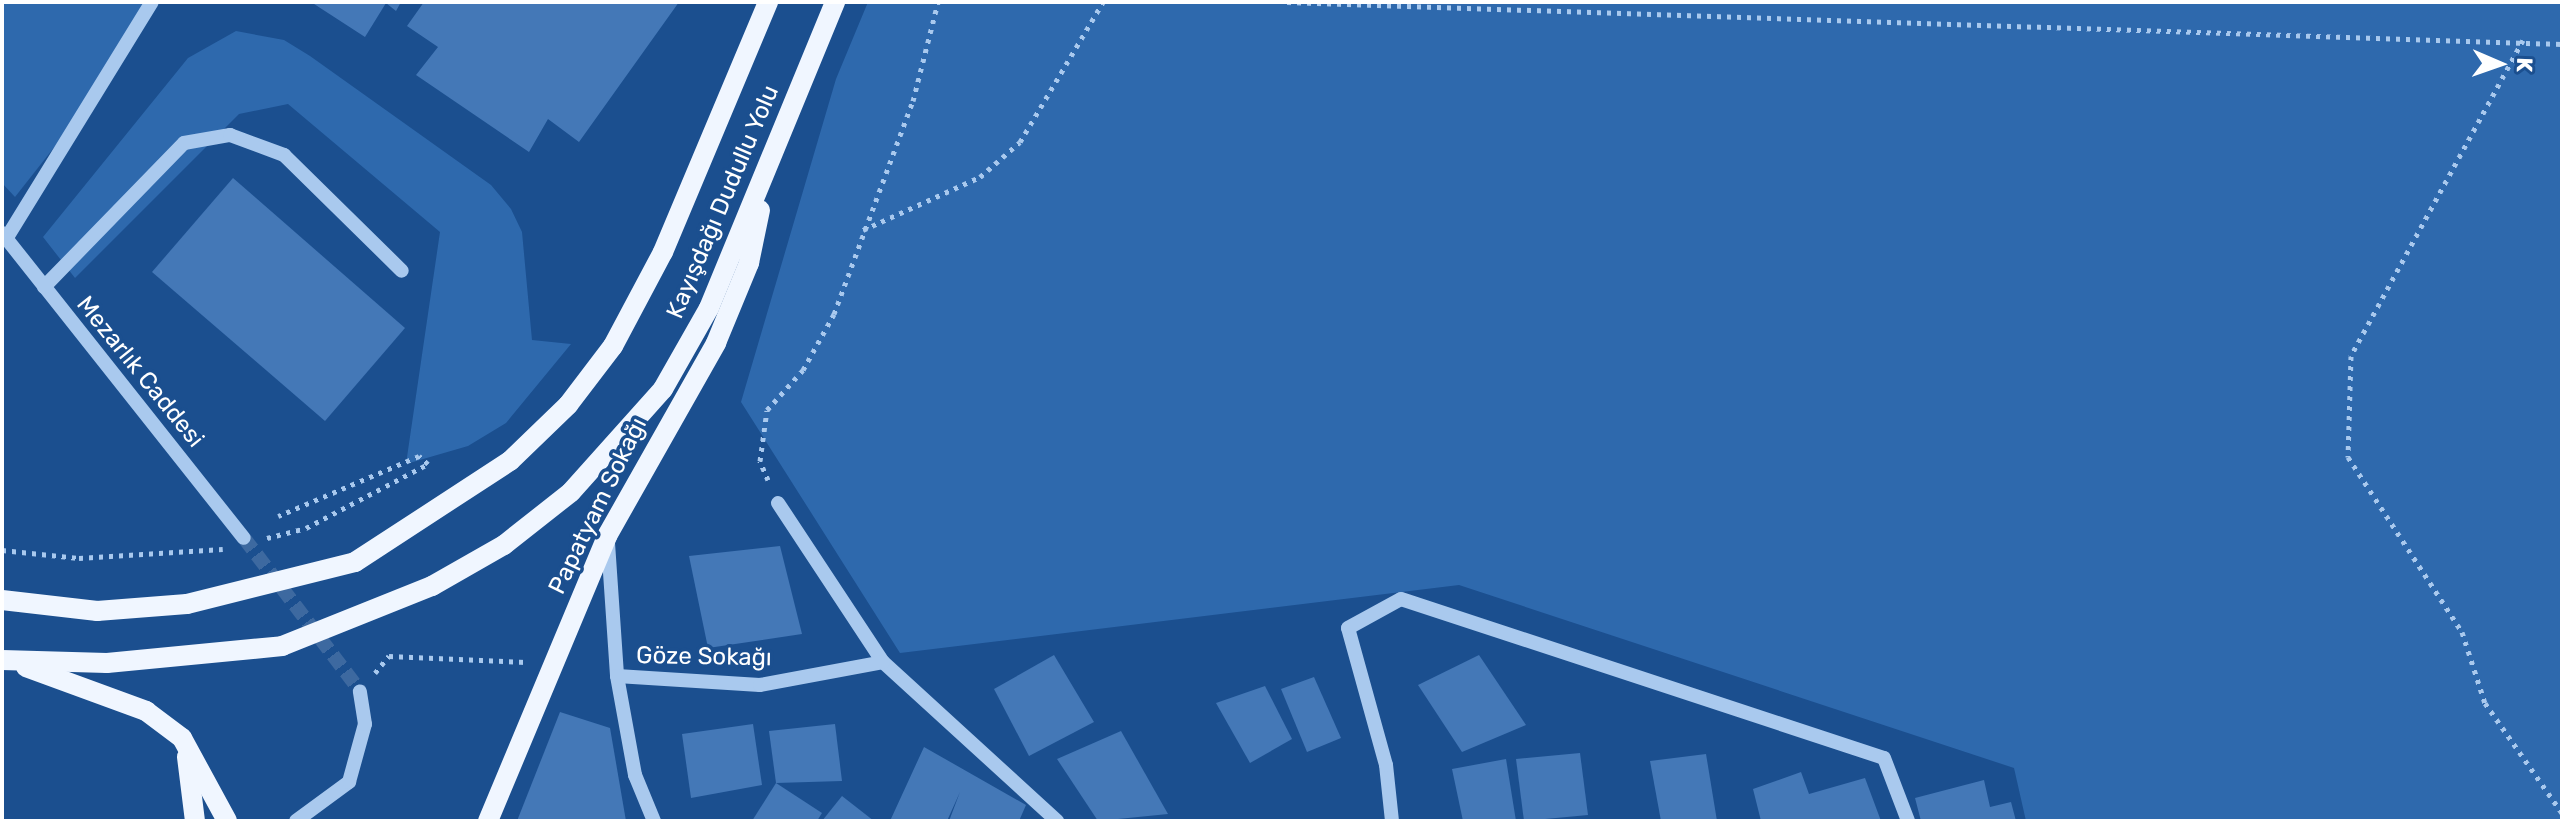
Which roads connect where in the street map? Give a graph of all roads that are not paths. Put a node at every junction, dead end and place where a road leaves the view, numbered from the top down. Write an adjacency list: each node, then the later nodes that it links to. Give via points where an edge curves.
1 (152, 2): 5 (street)
2 (768, 2): 11 (main road, Kayışdağı Dudullu Yolu, via 663,252 613,346 558,415 441,511 355,562 187,604 97,611)
3 (835, 2): 4 (main road, Kayışdağı Dudullu Yolu)
4 (767, 171): 9 (main road, Papatyam Sokağı, via 749,263 716,343); 12 (main road, Kayışdağı Dudullu Yolu, via 709,308 663,389 571,492 504,545 360,619 282,646 121,662)
5 (4, 236): 7 (street, Mezarlık Caddesi)
6 (402, 271): 7 (street, via 284,155 230,135 184,143)
7 (44, 287): 10 (street, Mezarlık Caddesi)
8 (778, 503): 13 (street)
9 (607, 536): 14 (street); 21 (main road, Papatyam Sokağı)
10 (244, 538)
11 (2, 600)
12 (8, 661): 16 (main road, via 146,711)
13 (883, 662): 14 (street, Göze Sokağı, via 760,685); 17 (street)
14 (617, 676): 22 (street, via 635,775)
15 (360, 691): 20 (street, via 365,724 349,782)
16 (182, 738): 18 (main road); 19 (main road)
17 (1050, 818)
18 (195, 821)
19 (227, 821)
20 (296, 821)
21 (488, 821)
22 (654, 821)
23 (1392, 821): 24 (street, via 1386,765 1348,628 1401,599 1884,758)
24 (1908, 821)

